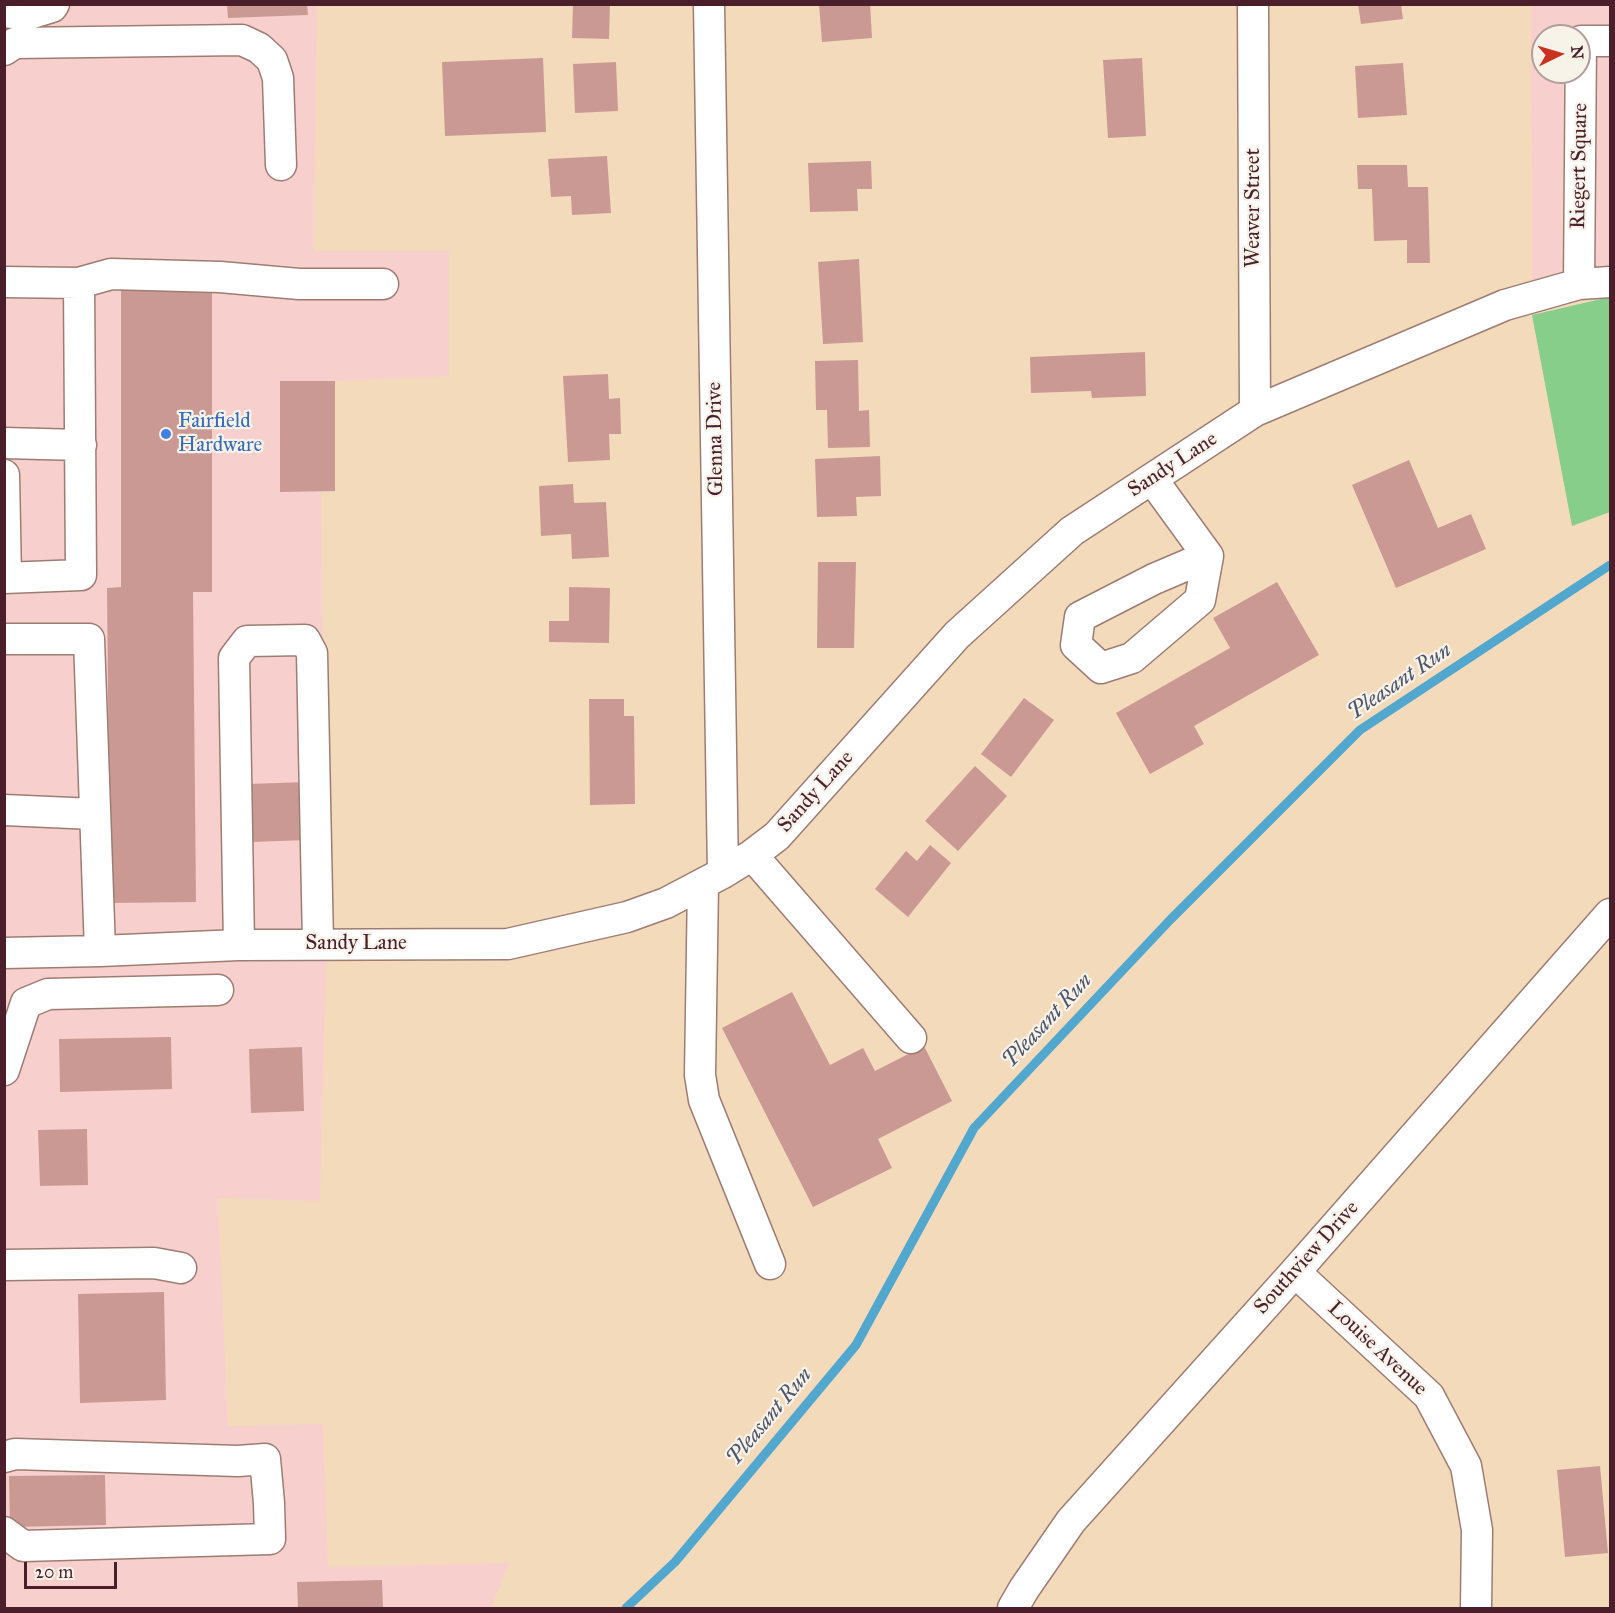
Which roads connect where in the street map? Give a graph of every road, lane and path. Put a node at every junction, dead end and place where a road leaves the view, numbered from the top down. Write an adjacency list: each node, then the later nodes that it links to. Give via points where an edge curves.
1 (54, 4): 4 (street, via 26,15)
2 (709, 4): 24 (street, Glenna Drive)
3 (1253, 4): 13 (street, Weaver Street)
4 (4, 12)
5 (1611, 41): 12 (street, Riegert Square, via 1581,40)
6 (4, 50): 7 (street, via 15,43 242,40 272,60 278,78)
7 (281, 165)
8 (4, 282): 10 (street)
9 (1611, 282): 12 (street, Sandy Lane)
10 (80, 283): 11 (street, via 111,274 299,284); 15 (street)
11 (383, 284)
12 (1579, 284): 13 (street, Sandy Lane, via 1505,305)
13 (1255, 411): 17 (street, Sandy Lane)
14 (4, 443): 15 (street)
15 (81, 445): 19 (street, via 81,575)
16 (4, 475): 19 (street)
17 (1152, 479): 18 (street); 23 (street, Sandy Lane, via 1072,531 957,635 777,836)
18 (1208, 556)
19 (5, 578)
20 (4, 639): 22 (street, via 89,639)
21 (4, 810): 22 (street)
22 (94, 814): 28 (street)
23 (752, 855): 24 (street, Sandy Lane); 31 (street)
24 (713, 879): 26 (street, Sandy Lane, via 627,917 508,944); 33 (street, Glenna Drive, via 700,1076 704,1100)
25 (1611, 914): 36 (street, Southview Drive)
26 (318, 944): 27 (street, Sandy Lane); 27 (street, via 312,653 305,640 247,641 234,658)
27 (239, 945): 28 (street, Sandy Lane)
28 (99, 951): 29 (street, Sandy Lane)
29 (4, 953)
30 (218, 990): 32 (street, via 48,993 26,1004)
31 (911, 1038)
32 (4, 1070)
33 (770, 1264)
34 (4, 1265): 35 (street, via 154,1263)
35 (181, 1268)
36 (1295, 1272): 39 (street, Southview Drive, via 1071,1521); 40 (street, Louise Avenue, via 1429,1396 1466,1466 1477,1530)
37 (4, 1457): 38 (street, via 15,1454 265,1459 270,1539 23,1545)
38 (4, 1532)
39 (1013, 1608)
40 (1476, 1608)

